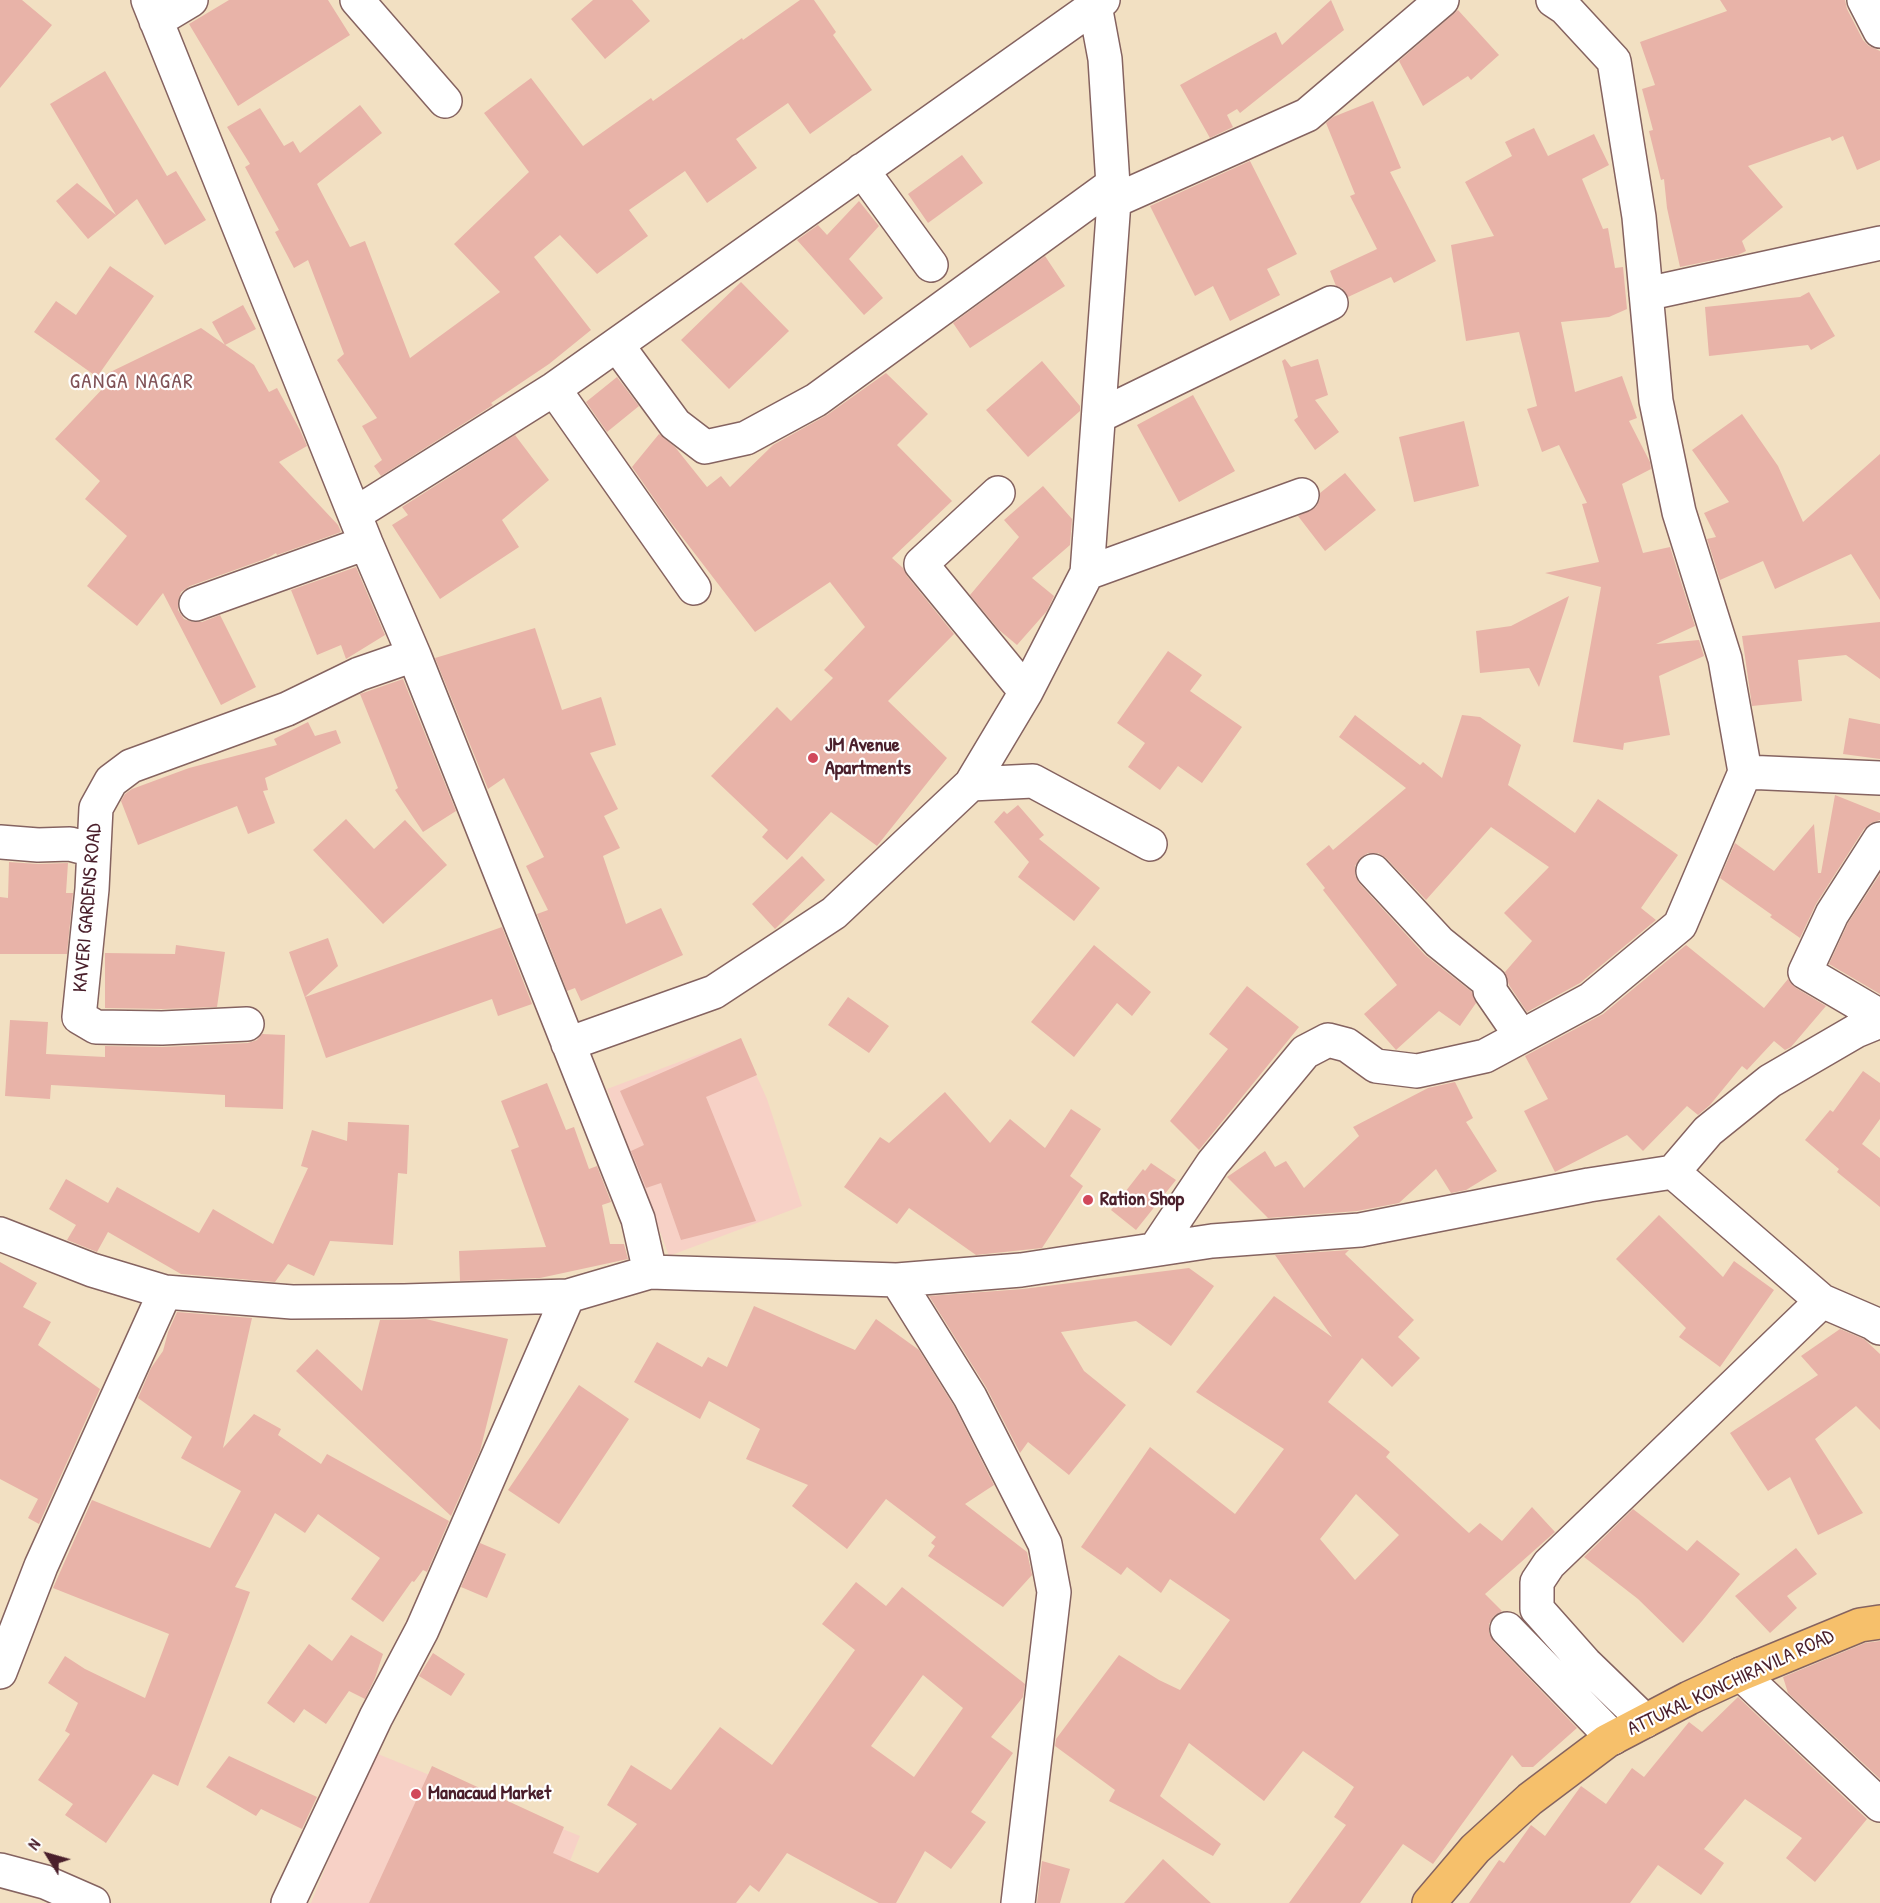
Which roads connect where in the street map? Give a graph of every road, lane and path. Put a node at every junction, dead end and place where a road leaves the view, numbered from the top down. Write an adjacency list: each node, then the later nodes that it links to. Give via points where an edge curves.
1 (191, 0): 7 (street)
2 (357, 0): 9 (street)
3 (1442, 0): 11 (street, via 1306,115)
4 (1864, 0): 8 (street)
5 (1097, 2): 10 (street); 11 (street)
6 (1567, 2): 14 (street, via 1614,60 1639,217)
7 (152, 10): 21 (street)
8 (1880, 31)
9 (445, 101)
10 (862, 170): 13 (street); 16 (street)
11 (1114, 192): 16 (street, via 816,400 746,438 705,447 675,424); 18 (street)
12 (1880, 243): 14 (street)
13 (931, 265)
14 (1646, 294): 27 (street, via 1656,401 1678,513 1725,659)
15 (1331, 303): 18 (street)
16 (617, 345): 17 (street)
17 (554, 389): 21 (street); 23 (street)
18 (1099, 416): 22 (street)
19 (998, 493): 26 (street, via 921,564)
20 (1302, 495): 22 (street)
21 (361, 528): 24 (street); 25 (street)
22 (1088, 573): 26 (street)
23 (694, 588)
24 (196, 604)
25 (414, 656): 33 (street, KAVERI GARDENS ROAD, via 359,674 287,709 131,766 111,781 96,808); 39 (street)
26 (1026, 692): 29 (street)
27 (1745, 772): 28 (street); 38 (street, via 1680,925 1591,999)
28 (1880, 778)
29 (971, 784): 32 (street, via 1033,781); 39 (street, via 834,913 714,992)
30 (1880, 839): 35 (street, via 1832,914 1805,972)
31 (0, 842): 33 (street, via 70,844)
32 (1150, 844)
33 (93, 850): 37 (street, KAVERI GARDENS ROAD, via 79,1017 96,1027)
34 (1373, 872): 38 (street, via 1439,942 1490,983 1490,991)
35 (1880, 1016)
36 (1880, 1021): 40 (street, via 1770,1082 1708,1131)
37 (247, 1024)
38 (1521, 1036): 42 (street, via 1485,1056 1417,1071 1376,1066 1347,1045 1328,1040 1305,1052 1213,1163)
39 (568, 1044): 43 (street, via 638,1219)
40 (1673, 1172): 42 (street, via 1360,1230); 47 (street)
41 (0, 1234): 45 (street, via 92,1270)
42 (1156, 1248): 44 (street, via 1021,1270)
43 (650, 1272): 44 (street); 46 (street)
44 (897, 1280): 59 (street, via 970,1397 1045,1544 1054,1592)
45 (165, 1292): 46 (street, via 292,1302); 51 (street, via 41,1566)
46 (568, 1296): 58 (street, via 422,1630)
47 (1822, 1301): 48 (street); 53 (street, via 1549,1564 1537,1582 1537,1609 1585,1664)
48 (1880, 1328)
49 (1880, 1622): 52 (main road, ATTUKAL KONCHIRAVILA ROAD, via 1860,1625)
50 (1507, 1629): 54 (street)
51 (0, 1672)
52 (1741, 1674): 53 (main road, ATTUKAL KONCHIRAVILA ROAD); 55 (street)
53 (1645, 1721): 54 (main road, ATTUKAL KONCHIRAVILA ROAD)
54 (1613, 1738): 60 (main road, ATTUKAL KONCHIRAVILA ROAD, via 1530,1799 1475,1849)
55 (1880, 1805)
56 (0, 1870): 57 (street, via 45,1882)
57 (93, 1903)
58 (288, 1903)
59 (1018, 1903)
60 (1429, 1903)

